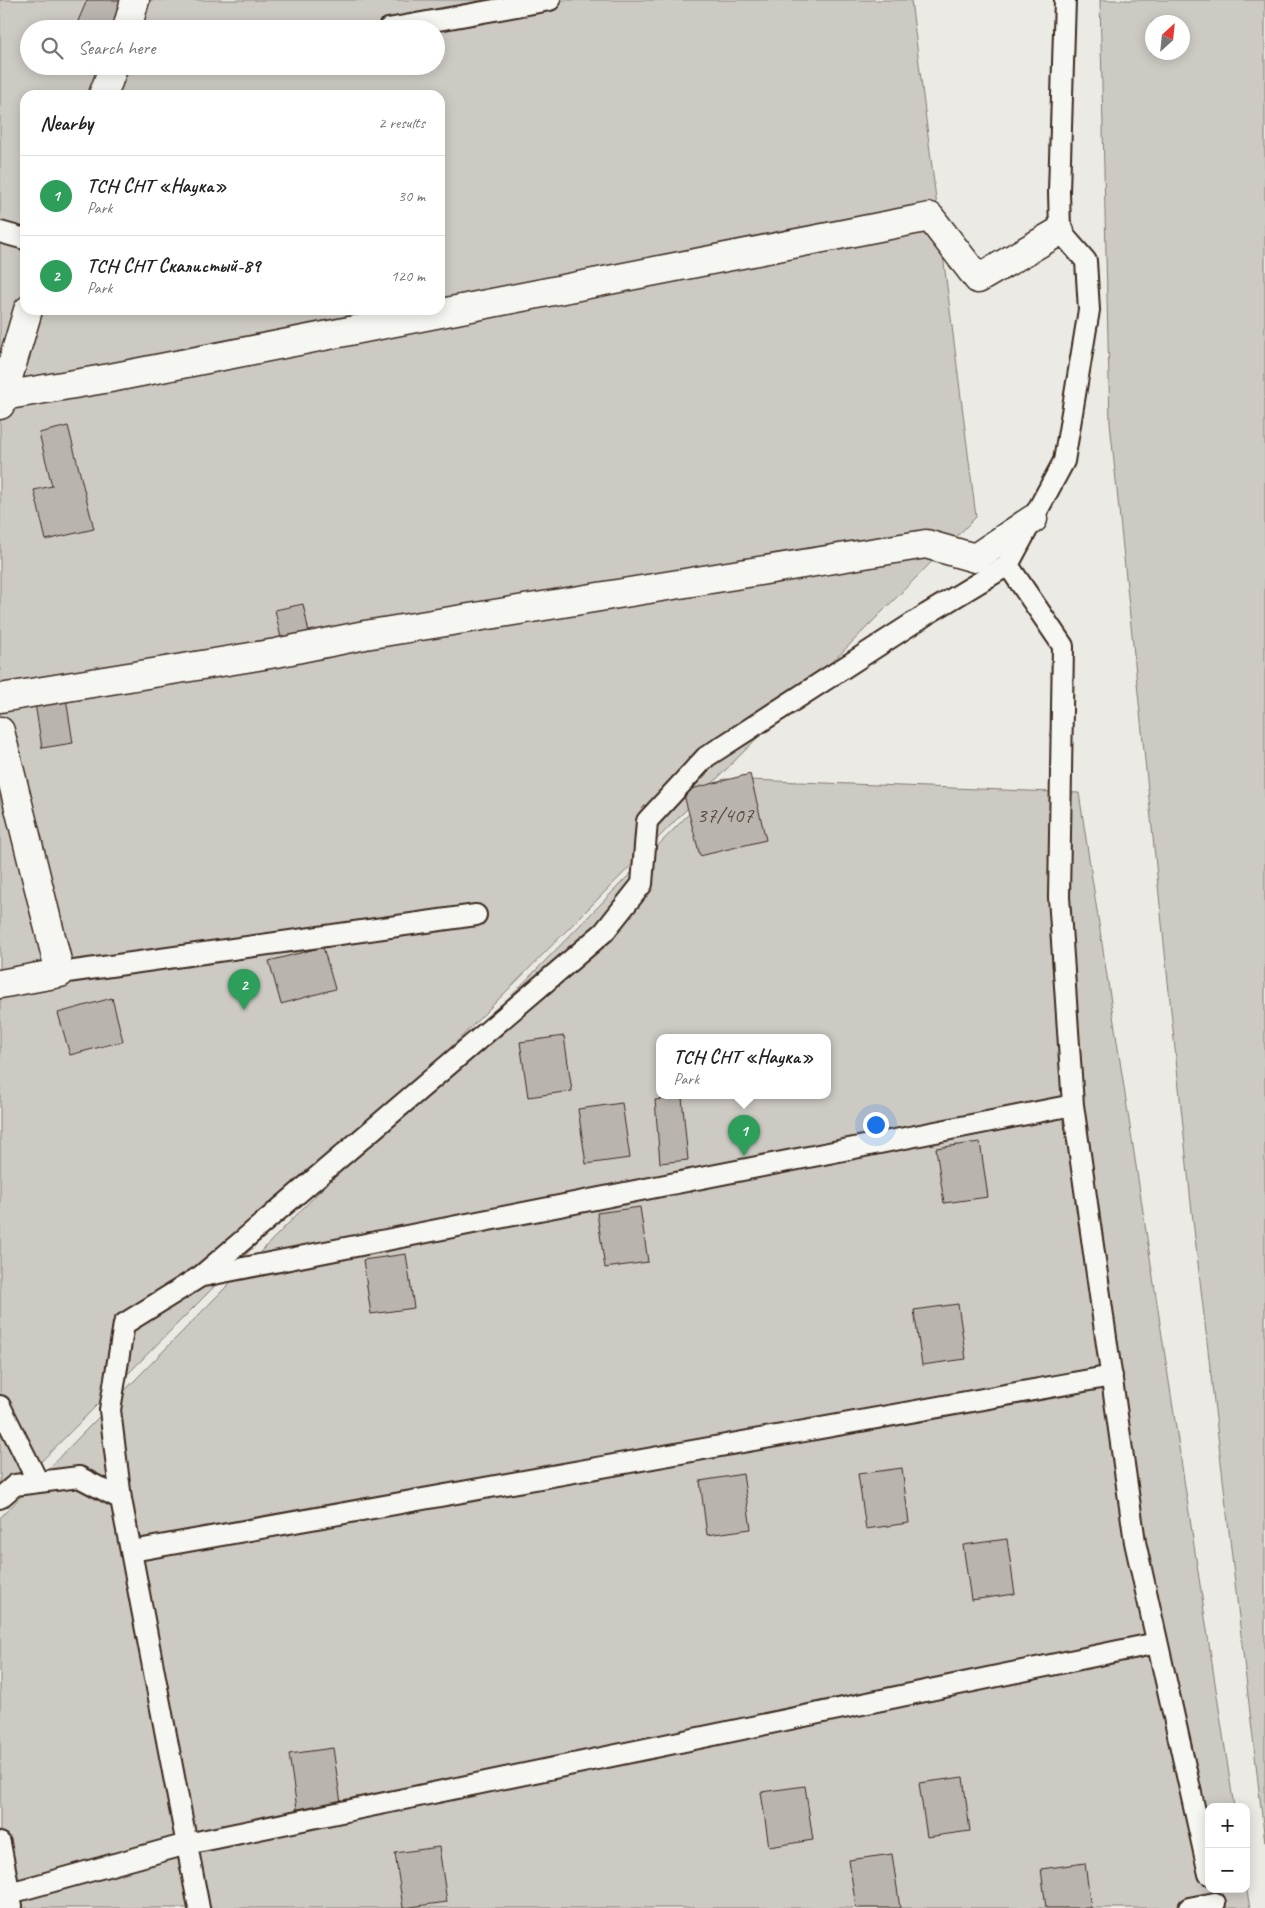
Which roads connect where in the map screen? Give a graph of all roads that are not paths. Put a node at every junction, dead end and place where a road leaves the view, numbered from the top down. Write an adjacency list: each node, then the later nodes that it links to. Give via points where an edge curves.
1 (135, 0): 4 (street)
2 (550, 0): 5 (lane)
3 (1065, 0): 8 (lane)
4 (129, 20)
5 (438, 20)
6 (111, 75): 7 (street)
7 (106, 90)
8 (1060, 231): 11 (street, via 978,279 930,217); 15 (lane, via 1086,261 1089,310 1064,461)
9 (0, 232): 10 (lane)
10 (20, 238)
11 (445, 312)
12 (27, 315): 14 (street)
13 (430, 315): 14 (street)
14 (1, 401)
15 (1033, 519): 16 (lane); 17 (street, via 975,558 926,544)
16 (1008, 565): 22 (lane, via 1063,646 1059,897); 23 (lane, via 706,757 647,821 642,884 604,932)
17 (0, 698)
18 (0, 731): 20 (street)
19 (476, 915): 20 (lane)
20 (60, 972): 21 (street)
21 (0, 984)
22 (1073, 1105): 23 (lane); 24 (lane)
23 (201, 1276): 28 (lane, via 124,1324 110,1410)
24 (1112, 1376): 29 (lane); 30 (lane, via 1135,1542)
25 (0, 1406): 26 (lane)
26 (38, 1482): 27 (lane, via 15,1485); 28 (lane, via 79,1477)
27 (0, 1498)
28 (121, 1499): 29 (lane)
29 (132, 1551): 32 (lane)
30 (1158, 1643): 32 (lane); 33 (lane)
31 (0, 1842): 35 (lane)
32 (187, 1844): 35 (lane); 36 (lane)
33 (1205, 1856)
34 (1214, 1900): 37 (lane)
35 (8, 1901)
36 (199, 1908)
37 (1189, 1908)

